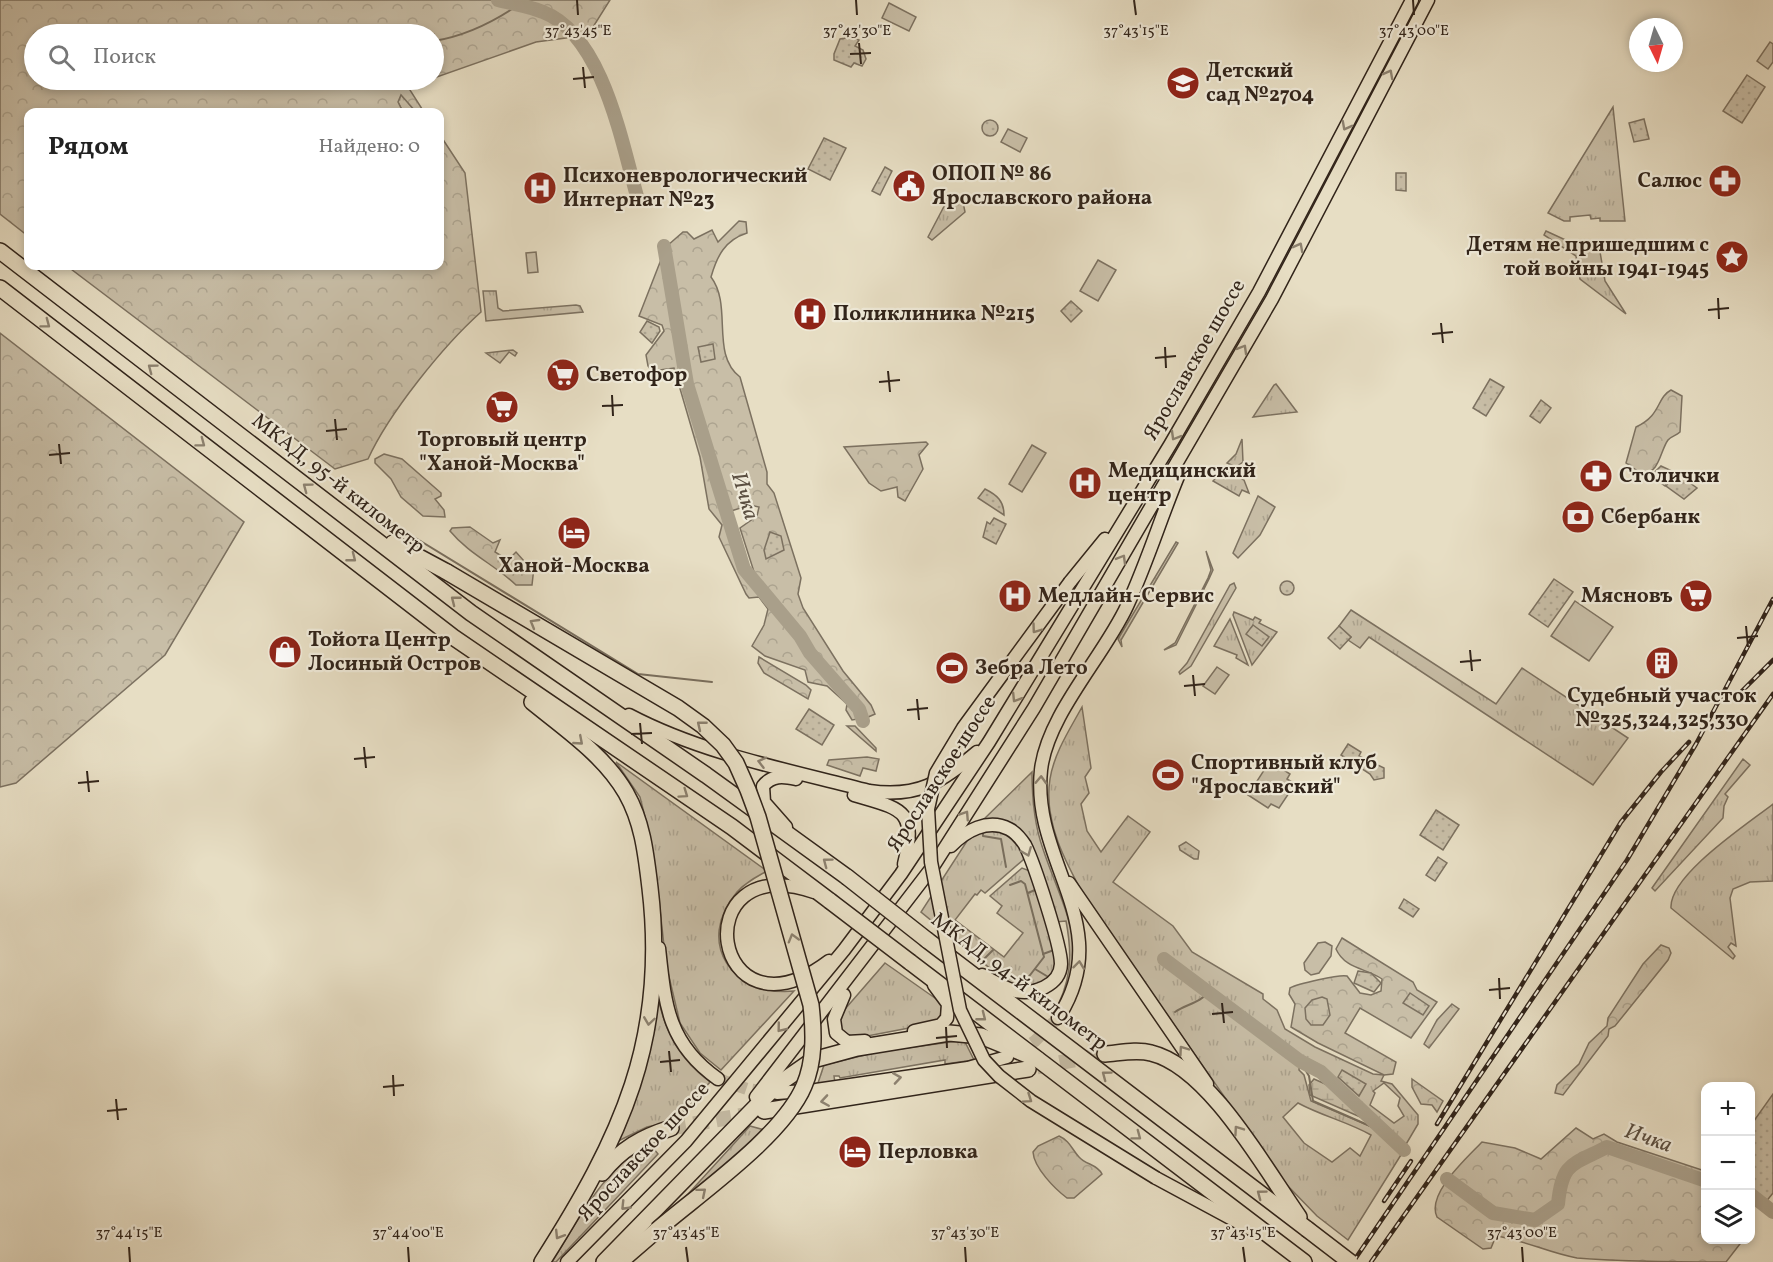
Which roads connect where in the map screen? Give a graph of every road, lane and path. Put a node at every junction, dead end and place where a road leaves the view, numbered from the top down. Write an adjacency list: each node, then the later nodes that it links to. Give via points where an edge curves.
1 (1412, 0): 8 (main road, Ярославское шоссе, one-way to 8, via 1259,292)
2 (1428, 0): 7 (main road, Ярославское шоссе, one-way to 2, via 1272,299)
3 (0, 251): 4 (highway, МКАД, 95-й километр, one-way to 3)
4 (24, 269)
5 (25, 270): 9 (highway, МКАД, 95-й километр, one-way to 5)
6 (0, 288): 10 (highway, one-way to 10)
7 (1197, 431): 15 (main road, one-way to 7, via 1048,839 1040,792 1042,760 1051,735 1127,607); 16 (main road, Ярославское шоссе, one-way to 7, via 1040,698)
8 (1133, 506): 13 (main road, Ярославское шоссе, one-way to 13); 36 (main road, one-way to 36, bridge, via 1071,582 963,728 936,773 928,809 931,862 960,1010 984,1060 1031,1101 1156,1178)
9 (354, 522): 11 (highway, МКАД, 95-й километр, one-way to 9, via 471,613); 40 (highway, one-way to 9, bridge, via 781,1122 810,1069 811,1005 758,817 736,763 703,726 447,572)
10 (453, 637): 18 (highway, one-way to 18, via 732,827); 19 (highway, one-way to 19, via 579,740 613,774 626,792 642,829)
11 (586, 693): 12 (highway, МКАД, 95-й километр); 13 (main road, one-way to 11, via 937,783 887,794 695,743 639,721)
12 (657, 742): 14 (highway, МКАД, 94-й километр)
13 (989, 742): 17 (main road, Ярославское шоссе)
14 (806, 847): 17 (main road, via 764,802 763,786 776,776 889,805 900,812 908,820 910,830); 21 (highway, МКАД, 94-й километр, one-way to 14, bridge)
15 (1056, 858): 24 (main road, one-way to 15, via 1075,989 1081,953 1075,915); 30 (main road, one-way to 15, via 1070,885)
16 (934, 865): 21 (main road, one-way to 21, via 962,834 978,827 1010,829 1024,844 1055,935 1061,965 1054,981 1046,987 1014,991); 23 (main road, Ярославское шоссе)
17 (901, 874): 20 (main road, Ярославское шоссе)
18 (825, 898): 20 (main road, via 775,883 744,895 729,921 733,958 745,975 758,982 786,984 801,980); 22 (highway, bridge)
19 (652, 899): 28 (main road, via 670,1018 677,1037 688,1054); 34 (highway, one-way to 34, via 654,969 649,1028 622,1117)
20 (844, 950): 38 (main road, Ярославское шоссе, one-way to 38, via 686,1141)
21 (942, 950): 35 (highway, МКАД, 94-й километр, one-way to 21)
22 (915, 965): 23 (main road, via 948,1004 948,1018 941,1025 847,1042 836,1033 834,1019); 27 (highway, one-way to 27)
23 (860, 966): 33 (main road, Ярославское шоссе, via 780,1070)
24 (1058, 1018)
25 (1105, 1054): 30 (highway, via 1150,1052 1188,1071)
26 (1007, 1057): 29 (main road, one-way to 26, via 968,1068)
27 (1033, 1064): 31 (highway, one-way to 31); 33 (highway, via 981,1036 949,1033 832,1054 796,1070 777,1085); 36 (highway, one-way to 36)
28 (718, 1078)
29 (777, 1093)
30 (1216, 1099): 35 (highway, one-way to 30)
31 (764, 1111)
32 (671, 1128): 34 (highway, via 626,1149 610,1163)
33 (703, 1160): 39 (highway, Ярославское шоссе)
34 (576, 1208): 37 (highway, one-way to 37)
35 (1307, 1229): 42 (highway, МКАД, 94-й километр, bridge)
36 (1290, 1251): 41 (highway)
37 (542, 1262)
38 (567, 1262)
39 (604, 1262)
40 (620, 1262)
41 (1304, 1262)
42 (1350, 1262)

